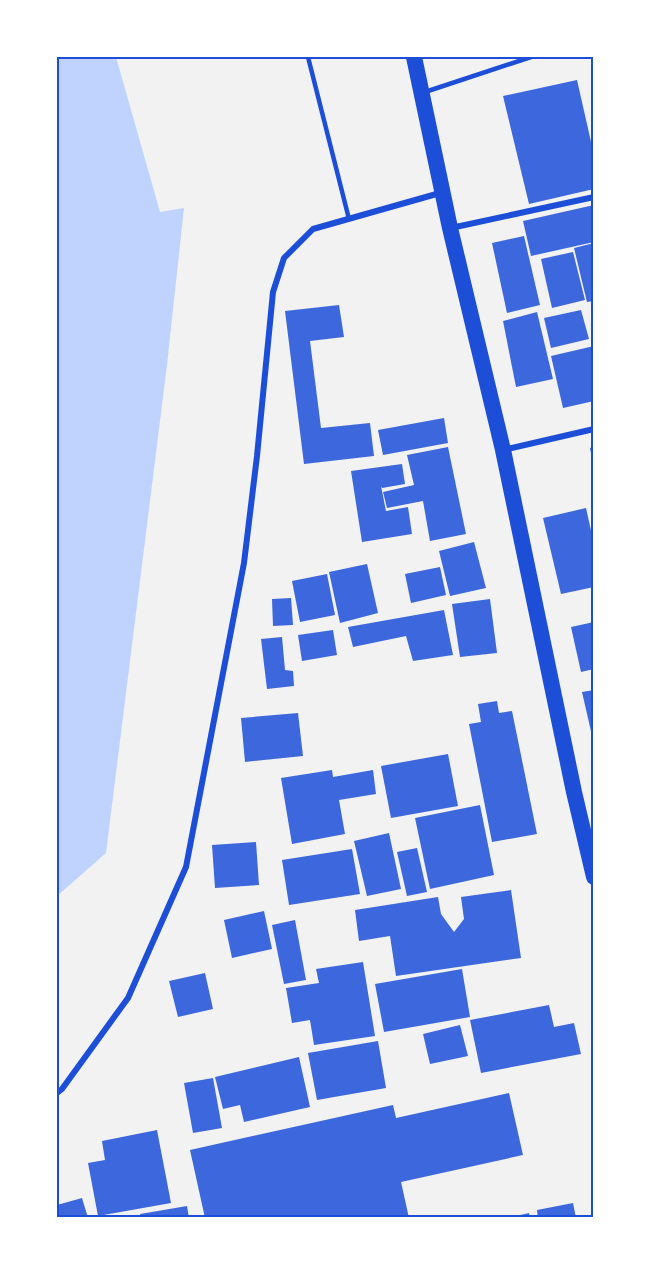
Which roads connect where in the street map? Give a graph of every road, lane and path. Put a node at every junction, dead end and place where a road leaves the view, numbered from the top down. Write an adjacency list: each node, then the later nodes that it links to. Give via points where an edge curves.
1 (308, 57): 7 (lane)
2 (414, 57): 4 (highway)
3 (531, 57): 4 (lane)
4 (422, 93): 5 (highway)
5 (443, 192): 7 (street); 8 (highway)
6 (594, 197): 8 (street)
7 (349, 219): 12 (street, via 313,230 284,258 273,292 244,563 186,867 128,998)
8 (450, 228): 10 (highway)
9 (594, 429): 10 (street)
10 (503, 450): 11 (highway)
11 (594, 877)
12 (57, 1093)

